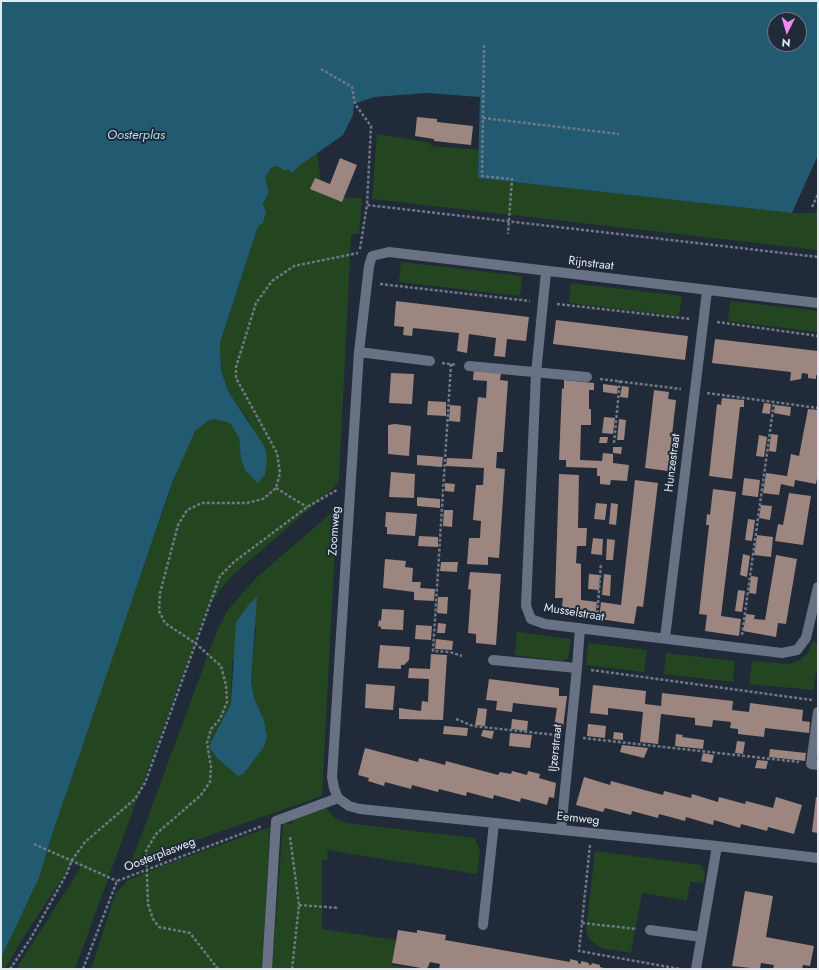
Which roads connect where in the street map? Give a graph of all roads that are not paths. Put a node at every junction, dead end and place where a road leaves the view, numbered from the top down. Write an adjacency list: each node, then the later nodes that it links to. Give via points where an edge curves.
1 (369, 266): 2 (street, Rijnstraat, via 372,256 389,252); 5 (street, Zoomweg)
2 (546, 272): 3 (street, Rijnstraat); 8 (street, Musselstraat)
3 (707, 290): 4 (street, Rijnstraat); 12 (street, Hunzestraat)
4 (818, 303)
5 (359, 352): 6 (street); 17 (street, Zoomweg, via 332,777)
6 (430, 361)
7 (469, 366): 8 (street)
8 (536, 374): 9 (street); 11 (street, Musselstraat, via 526,606 531,619 546,624)
9 (587, 377)
10 (818, 588): 12 (street, Musselstraat, via 806,638 798,650 782,653)
11 (580, 628): 12 (street, Musselstraat); 14 (street, IJzerstraat)
12 (665, 638)
13 (493, 660): 14 (street)
14 (577, 668): 19 (street, IJzerstraat)
15 (818, 712): 16 (street)
16 (814, 764)
17 (338, 798): 18 (street, Eemweg, via 349,806 360,809); 25 (street, via 276,821)
18 (494, 823): 19 (street, Eemweg); 22 (street)
19 (561, 830): 20 (street, Eemweg)
20 (717, 846): 21 (street, Eemweg); 24 (street)
21 (818, 858)
22 (483, 925)
23 (650, 930): 24 (street)
24 (701, 937): 26 (street)
25 (267, 969)
26 (696, 969)

